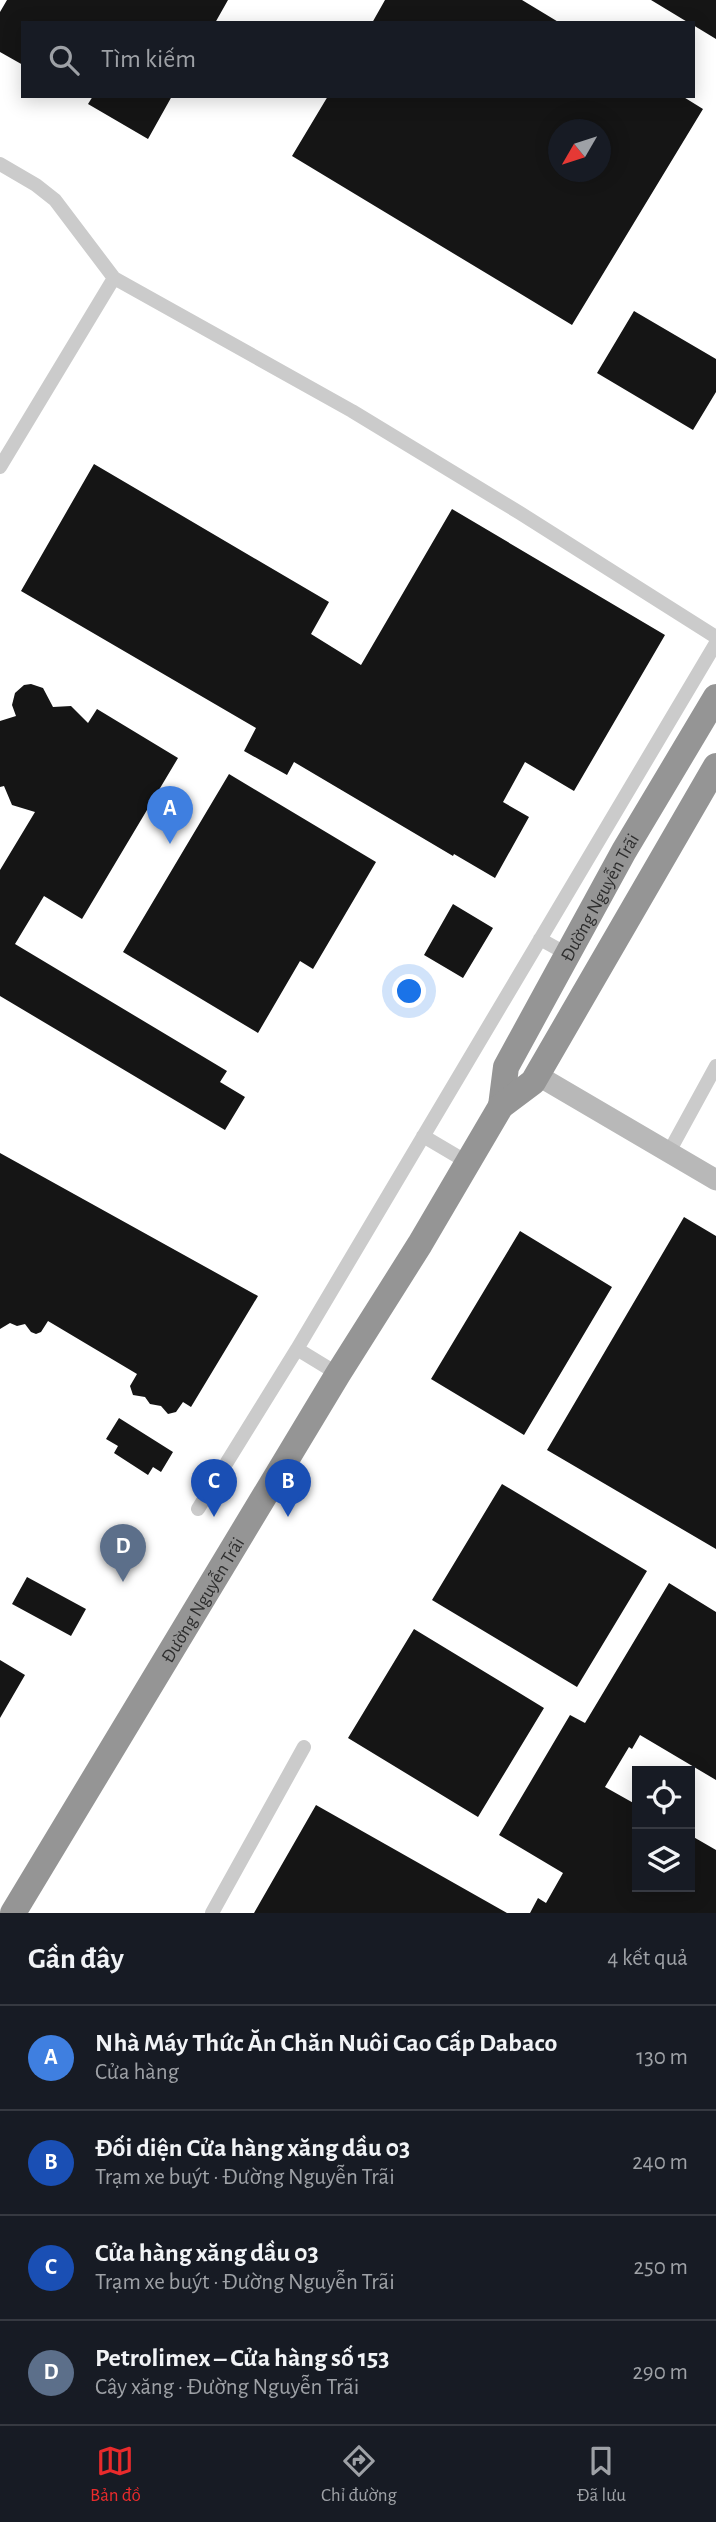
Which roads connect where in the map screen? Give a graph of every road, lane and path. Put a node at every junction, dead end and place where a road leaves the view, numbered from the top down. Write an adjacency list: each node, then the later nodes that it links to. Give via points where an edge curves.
1 (0, 164): 2 (street, via 48,194)
2 (114, 278): 3 (street); 4 (street, via 352,411)
3 (0, 467)
4 (716, 640): 6 (street)
5 (716, 697): 8 (highway, Đường Nguyễn Trãi)
6 (643, 765): 8 (street); 9 (street)
7 (716, 766): 12 (highway, Đường Nguyễn Trãi)
8 (668, 779): 10 (highway, Đường Nguyễn Trãi)
9 (540, 939): 10 (street); 14 (street)
10 (567, 954): 13 (highway, Đường Nguyễn Trãi, via 506,1067)
11 (716, 1066): 15 (street)
12 (537, 1075): 13 (highway, Đường Nguyễn Trãi); 15 (street)
13 (501, 1106): 16 (highway, Đường Nguyễn Trãi)
14 (423, 1136): 16 (street); 18 (street)
15 (668, 1152): 17 (street)
16 (467, 1162): 19 (highway, Đường Nguyễn Trãi)
17 (716, 1180)
18 (297, 1349): 19 (street); 20 (street)
19 (338, 1374): 22 (highway, Đường Nguyễn Trãi)
20 (198, 1509)
21 (304, 1747): 23 (street)
22 (13, 1913)
23 (212, 1913)

